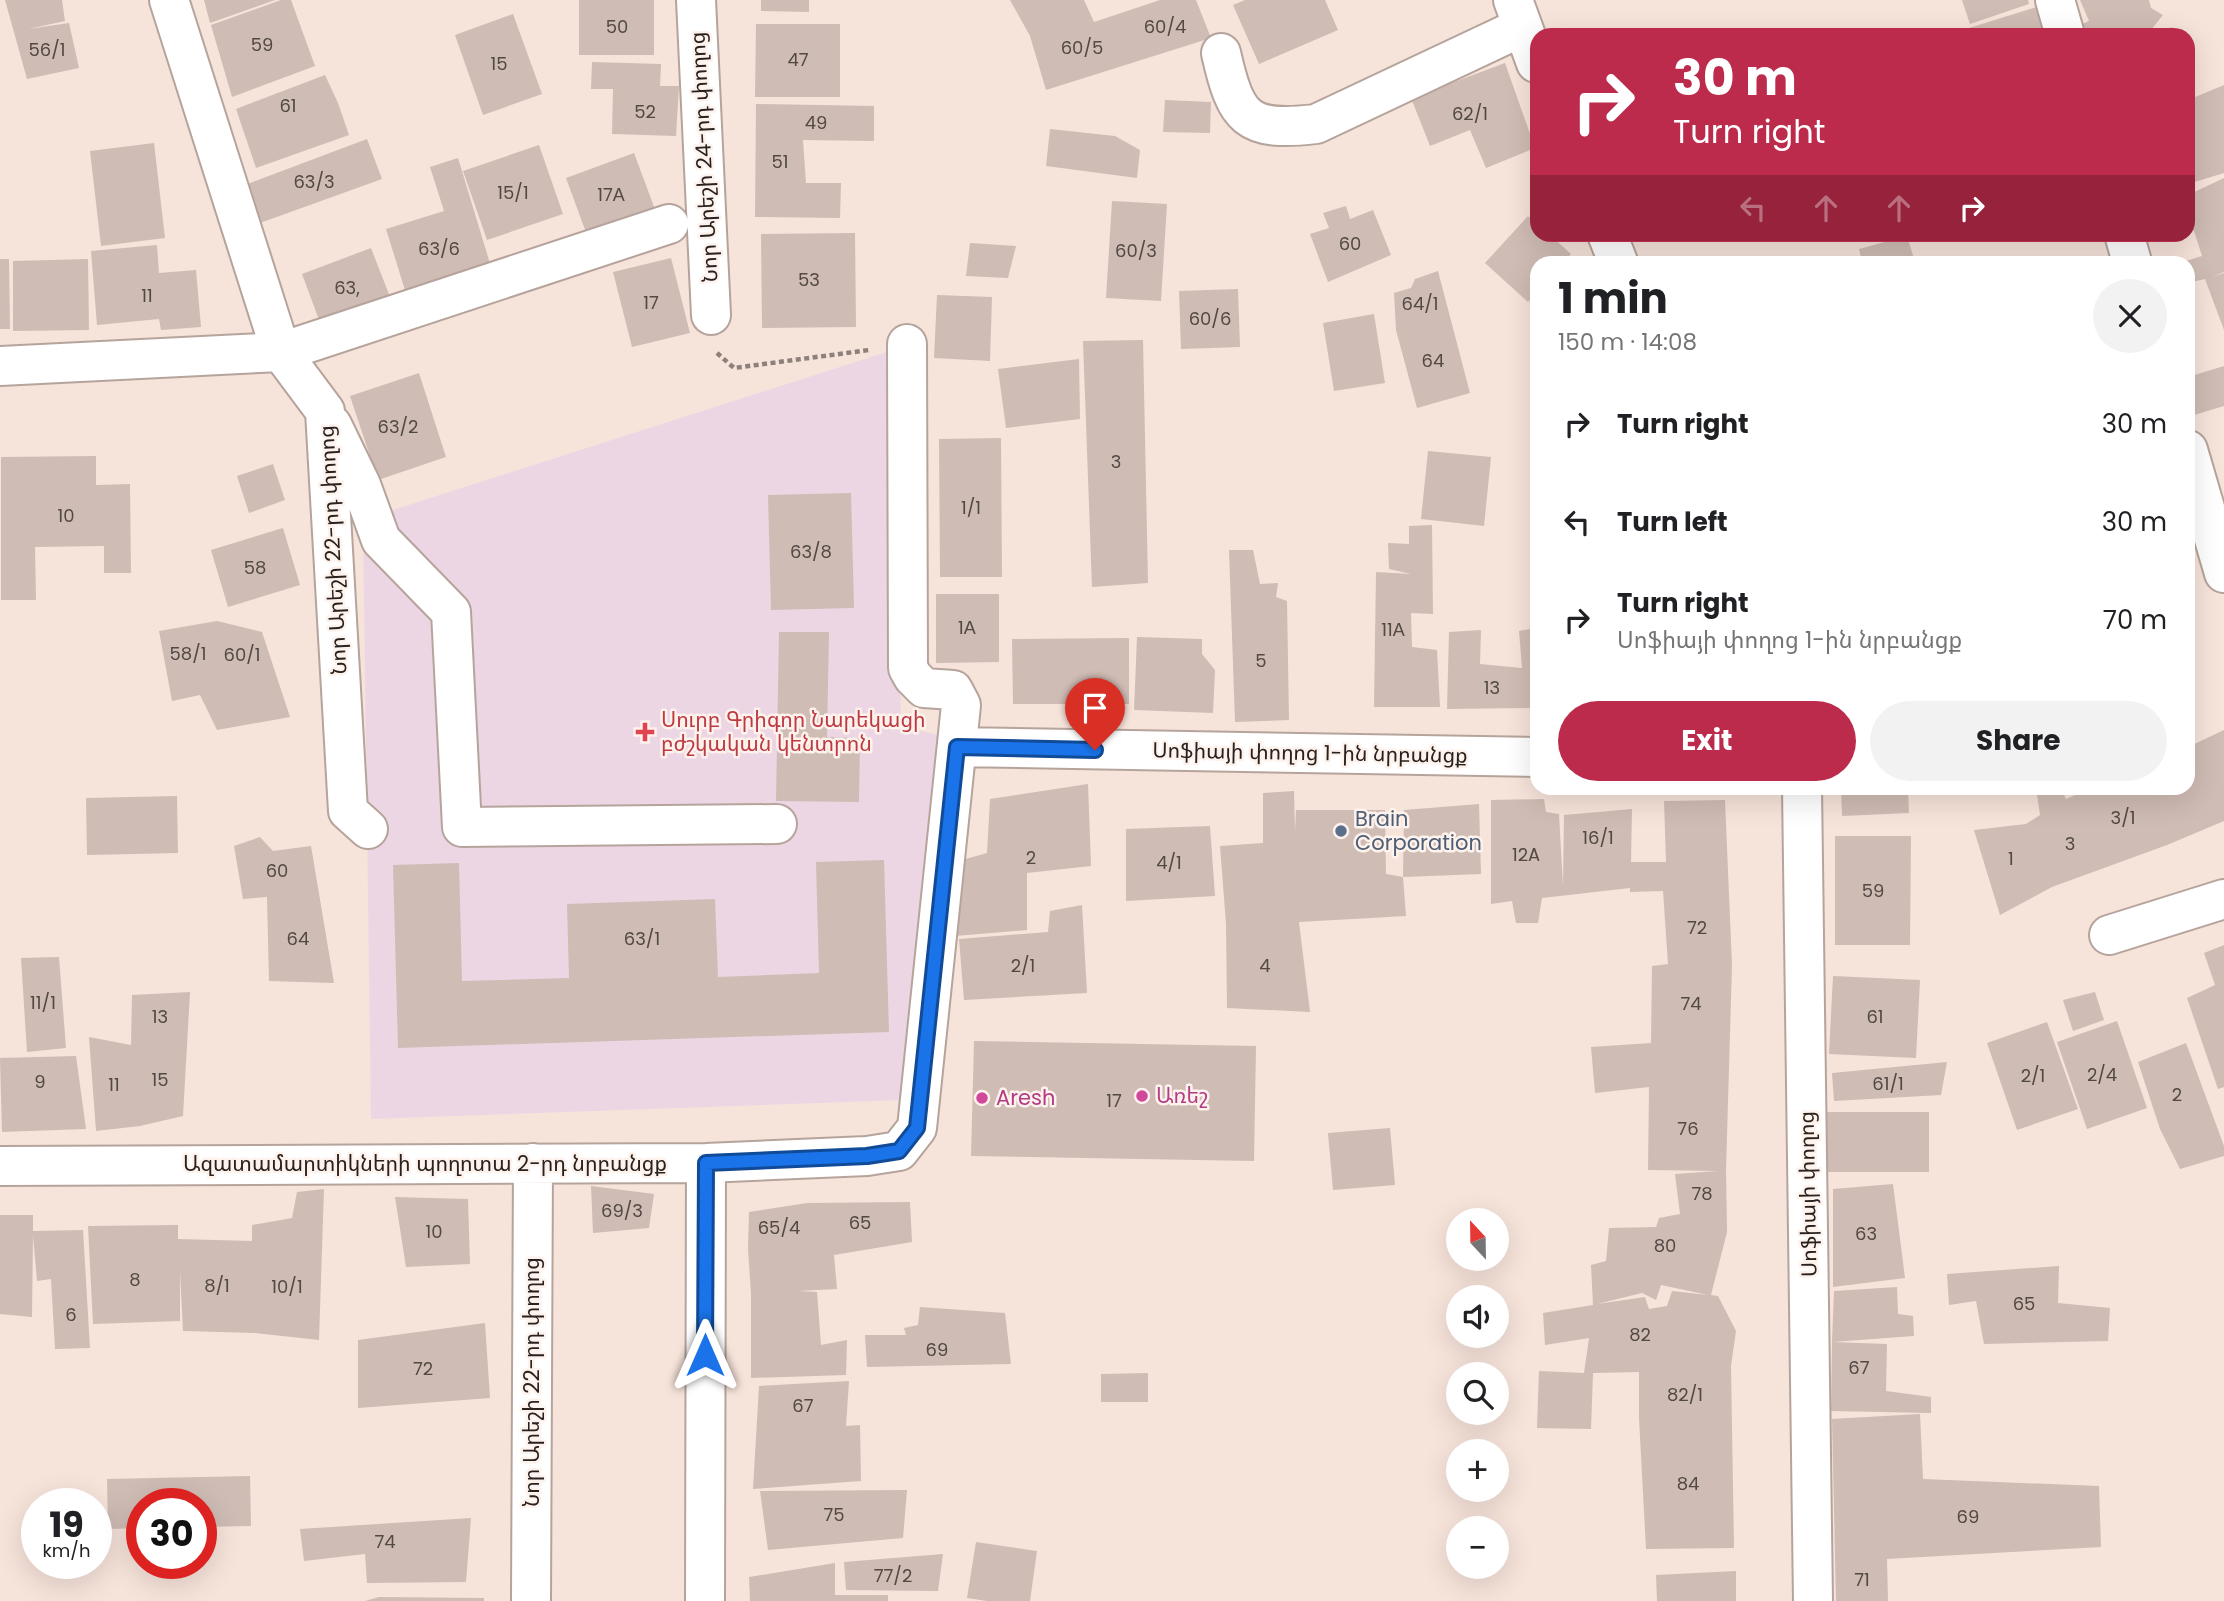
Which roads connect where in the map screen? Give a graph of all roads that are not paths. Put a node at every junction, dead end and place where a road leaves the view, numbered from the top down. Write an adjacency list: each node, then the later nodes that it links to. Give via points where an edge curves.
1 (169, 0): 11 (street, Նոր Արեշի 22-րդ փողոց)
2 (696, 0): 9 (street, Նոր Արեշի 24-րդ փողոց)
3 (2055, 0): 5 (street)
4 (1518, 14): 6 (street); 7 (street, via 1316,124 1263,126 1247,117 1229,86)
5 (2063, 28)
6 (1530, 47)
7 (1221, 53)
8 (669, 224): 11 (street)
9 (711, 315)
10 (907, 344): 16 (street, Ազատամարտիկների պողոտա 2-րդ նրբանցք, via 908,667 924,688 953,690 959,697)
11 (281, 352): 12 (street); 13 (street, Նոր Արեշի 22-րդ փողոց)
12 (0, 366)
13 (325, 411): 19 (street, via 361,485 381,540 452,612 462,827); 20 (street, Նոր Արեշի 22-րդ փողոց, via 348,811)
14 (2195, 474): 15 (street)
15 (2224, 573)
16 (957, 747): 17 (street, Սոֆիայի փողոց 1-ին նրբանցք); 24 (street, Ազատամարտիկների պողոտա 2-րդ նրբանցք, via 917,1128 899,1151)
17 (1530, 757)
18 (1802, 795): 28 (street, Սոֆիայի փողոց)
19 (777, 824)
20 (368, 829)
21 (2224, 900): 22 (street)
22 (2109, 935)
23 (533, 1163): 24 (street, Ազատամարտիկների պողոտա 2-րդ նրբանցք); 25 (street, Ազատամարտիկների պողոտա 2-րդ նրբանցք); 26 (street, Նոր Արեշի 22-րդ փողոց)
24 (706, 1163): 27 (street)
25 (0, 1166)
26 (531, 1601)
27 (705, 1601)
28 (1813, 1601)

